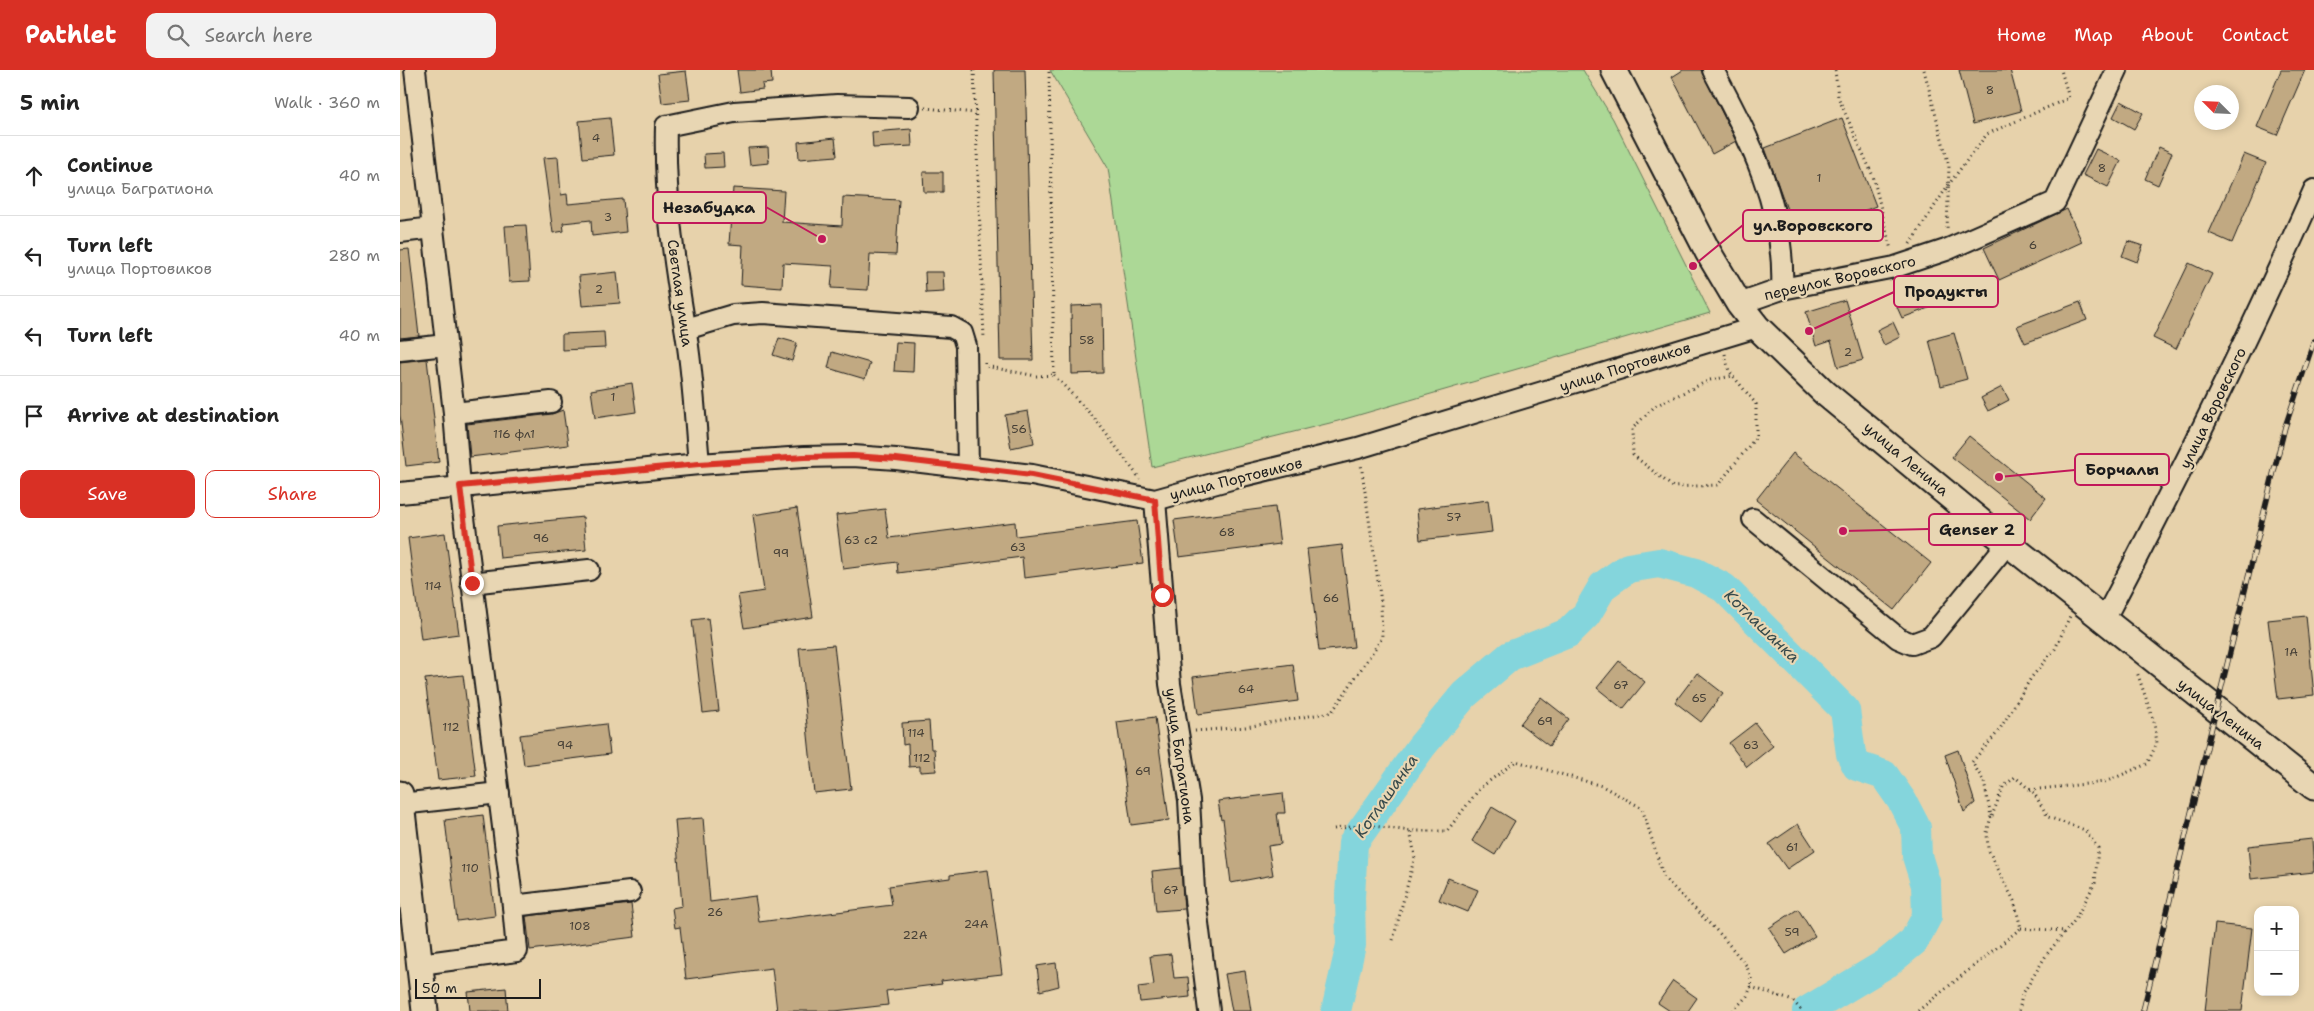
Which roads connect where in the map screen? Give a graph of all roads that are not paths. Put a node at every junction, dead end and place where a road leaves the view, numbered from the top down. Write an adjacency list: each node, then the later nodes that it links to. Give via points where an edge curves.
1 (415, 70): 7 (street)
2 (1614, 70): 10 (main road, улица Ленина, via 1708,252)
3 (1714, 70): 9 (street, via 1746,131 1766,182 1780,238)
4 (2117, 70): 9 (street, переулок Воровского, via 2055,202 1946,250 1895,268)
5 (909, 107): 12 (street, Светлая улица, via 837,105 734,112 666,126 669,213 677,288)
6 (2314, 190): 26 (street, улица Воровского, via 2185,466)
7 (433, 228): 8 (street); 13 (street)
8 (400, 232)
9 (1782, 288): 10 (street, переулок Воровского)
10 (1739, 304): 11 (main road, улица Ленина)
11 (1757, 327): 21 (street, улица Портовиков, via 1358,448); 23 (main road, улица Ленина, via 1825,393)
12 (686, 328): 17 (street, Светлая улица); 18 (street, via 733,315 763,313 951,327 962,333 966,346)
13 (446, 346): 14 (street); 16 (street)
14 (400, 350)
15 (551, 402): 16 (street)
16 (454, 413): 19 (street)
17 (699, 464): 18 (street, улица Портовиков, via 853,456); 19 (street, улица Портовиков)
18 (968, 468): 21 (street, улица Портовиков, via 1032,475)
19 (460, 486): 20 (street, улица Портовиков); 25 (street)
20 (400, 493)
21 (1155, 500): 34 (street, улица Багратиона, via 1170,684 1189,800 1194,891)
22 (1753, 519): 23 (street, via 1898,638 1912,644 1931,637)
23 (2007, 544): 26 (main road, улица Ленина)
24 (589, 570): 25 (street)
25 (472, 583): 28 (street)
26 (2103, 622): 27 (main road, улица Ленина)
27 (2314, 787)
28 (499, 794): 29 (street); 31 (street)
29 (401, 799): 32 (main road)
30 (630, 892): 31 (street)
31 (513, 906): 32 (street, via 517,951)
32 (420, 964): 33 (main road)
33 (425, 1011)
34 (1209, 1011)

